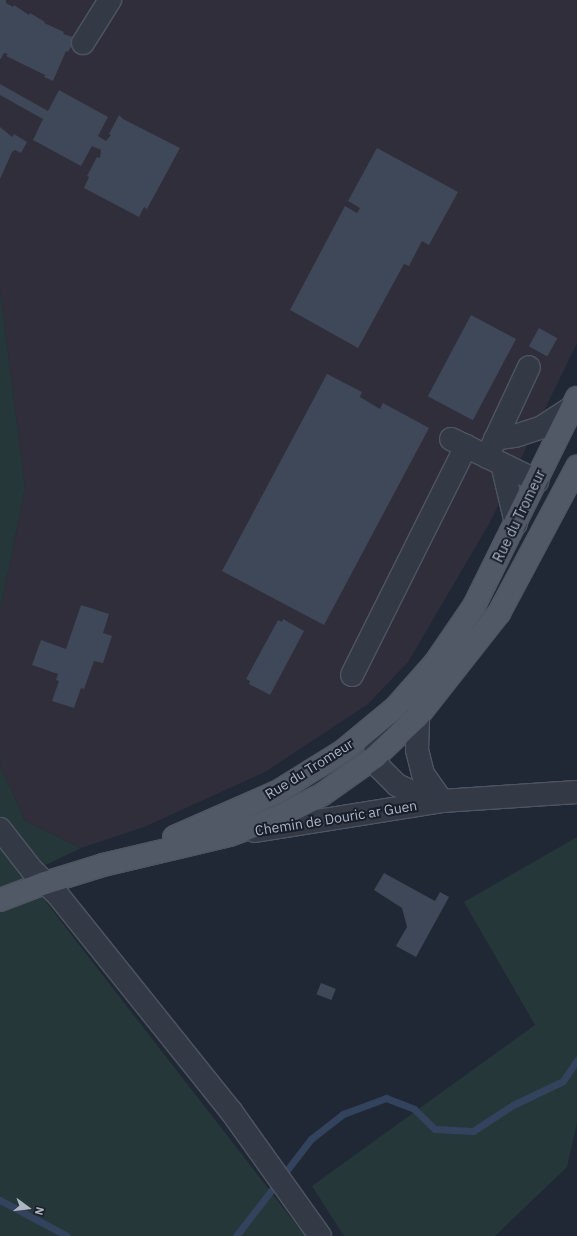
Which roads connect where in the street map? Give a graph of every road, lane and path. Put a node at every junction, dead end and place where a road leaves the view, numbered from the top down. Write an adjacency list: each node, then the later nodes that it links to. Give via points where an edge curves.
1 (110, 0): 2 (street)
2 (83, 44)
3 (529, 367): 5 (street)
4 (573, 414): 5 (street, via 516,436); 7 (main road, Rue du Tromeur)
5 (495, 453): 7 (street); 9 (street); 11 (street, via 458,443)
6 (577, 467): 8 (main road, Rue du Tromeur)
7 (536, 482): 8 (main road); 9 (main road, Rue du Tromeur)
8 (563, 495): 12 (main road, Rue du Tromeur, via 499,613)
9 (516, 523): 10 (main road, Rue du Tromeur)
10 (474, 606): 13 (main road, Rue du Tromeur, via 435,663 394,708); 14 (street, via 462,637 447,660 425,689 394,721 377,734)
11 (352, 675)
12 (418, 716): 14 (main road, Rue du Tromeur); 16 (street, Chemin de Douric ar Guen, via 417,750 423,774)
13 (343, 751): 14 (street, via 361,752); 19 (main road, Rue du Tromeur, via 277,792 218,820)
14 (375, 757): 16 (street, Chemin de Douric ar Guen, via 380,768 397,784 418,795); 18 (main road, Rue du Tromeur, via 323,794 281,816)
15 (577, 792): 16 (street, Chemin de Douric ar Guen)
16 (442, 801): 18 (street, Chemin de Douric ar Guen)
17 (0, 829): 20 (street)
18 (230, 836): 19 (main road, Rue du Tromeur)
19 (103, 865): 20 (main road, Rue du Tromeur)
20 (45, 883): 21 (main road, Rue du Tromeur); 22 (street, via 57,894 231,1111)
21 (0, 900)
22 (320, 1236)

